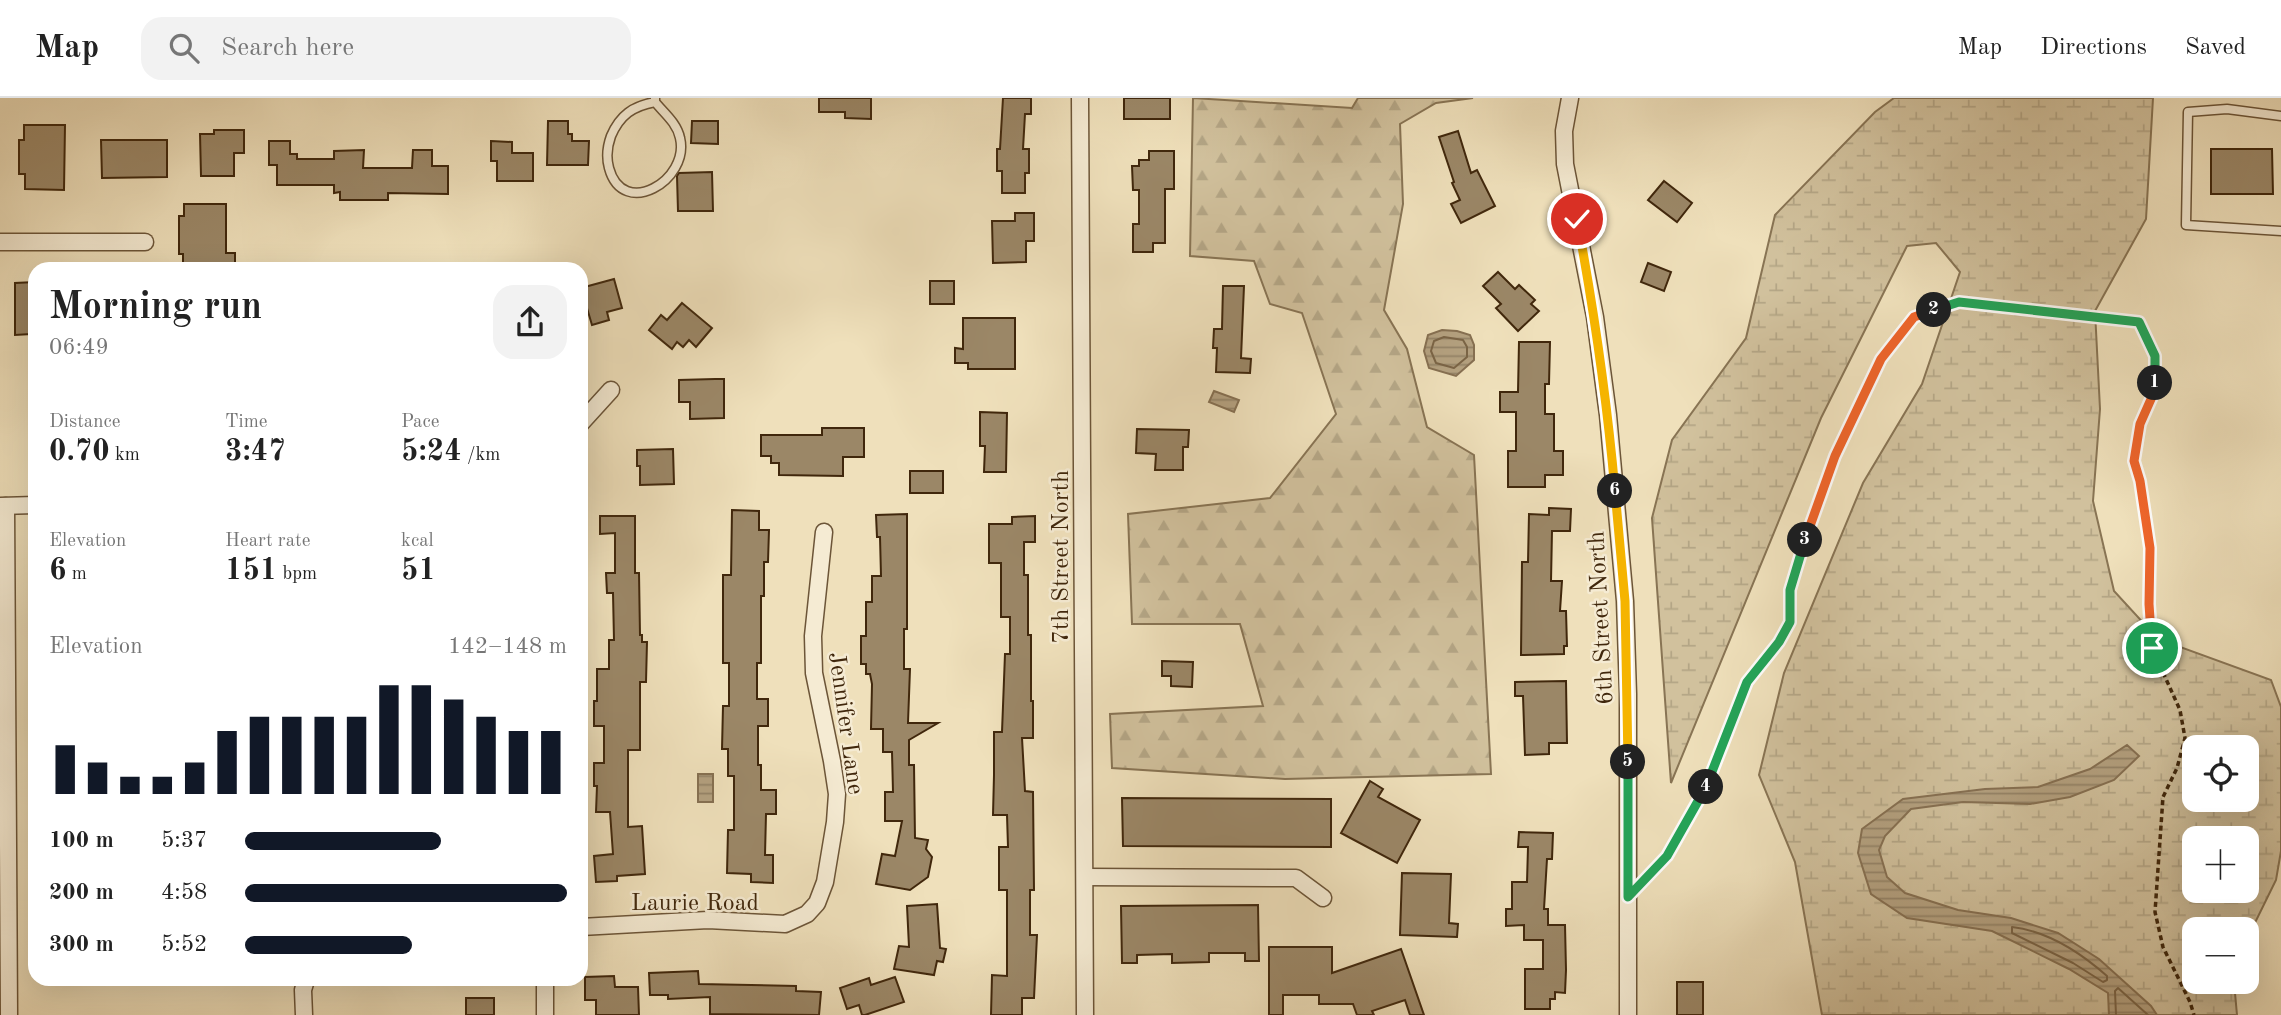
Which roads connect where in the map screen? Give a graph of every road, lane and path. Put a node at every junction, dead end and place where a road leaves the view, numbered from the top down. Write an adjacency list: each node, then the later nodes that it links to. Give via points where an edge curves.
1 (1080, 98): 15 (street, 7th Street North)
2 (1570, 98): 16 (street, 6th Street North, via 1565,164 1597,329 1625,601)
3 (2226, 98): 5 (lane)
4 (655, 100): 4 (lane, via 673,122 680,152 675,170 661,185 632,193 612,178 608,146 627,111)
5 (2227, 109): 6 (lane); 7 (lane, via 2188,111 2186,225)
6 (2281, 116)
7 (2281, 231)
8 (0, 242): 9 (street)
9 (145, 242)
10 (611, 390): 11 (street)
11 (588, 415)
12 (28, 505): 13 (street)
13 (3, 506): 22 (street)
14 (824, 532): 18 (street, Jennifer Lane, via 813,636 814,673 837,794 823,889)
15 (1085, 877): 17 (street, via 1296,878); 25 (street, 7th Street North)
16 (1628, 897): 26 (street, 6th Street North); 27 (path, via 1667,856 1712,777 1747,682 1790,622 1790,590 1835,456 1881,359 1914,317 1959,302 2139,322 2155,356 2155,390 2140,424 2134,461 2150,548 2152,648 2180,710 2185,738 2163,797 2155,912 2163,947)
17 (1323, 898)
18 (807, 914): 19 (street, Laurie Road, via 785,924 708,920)
19 (588, 927)
20 (304, 986): 23 (street)
21 (545, 986): 24 (street)
22 (9, 1015)
23 (304, 1015)
24 (545, 1015)
25 (1085, 1015)
26 (1628, 1015)
27 (2194, 1015)

